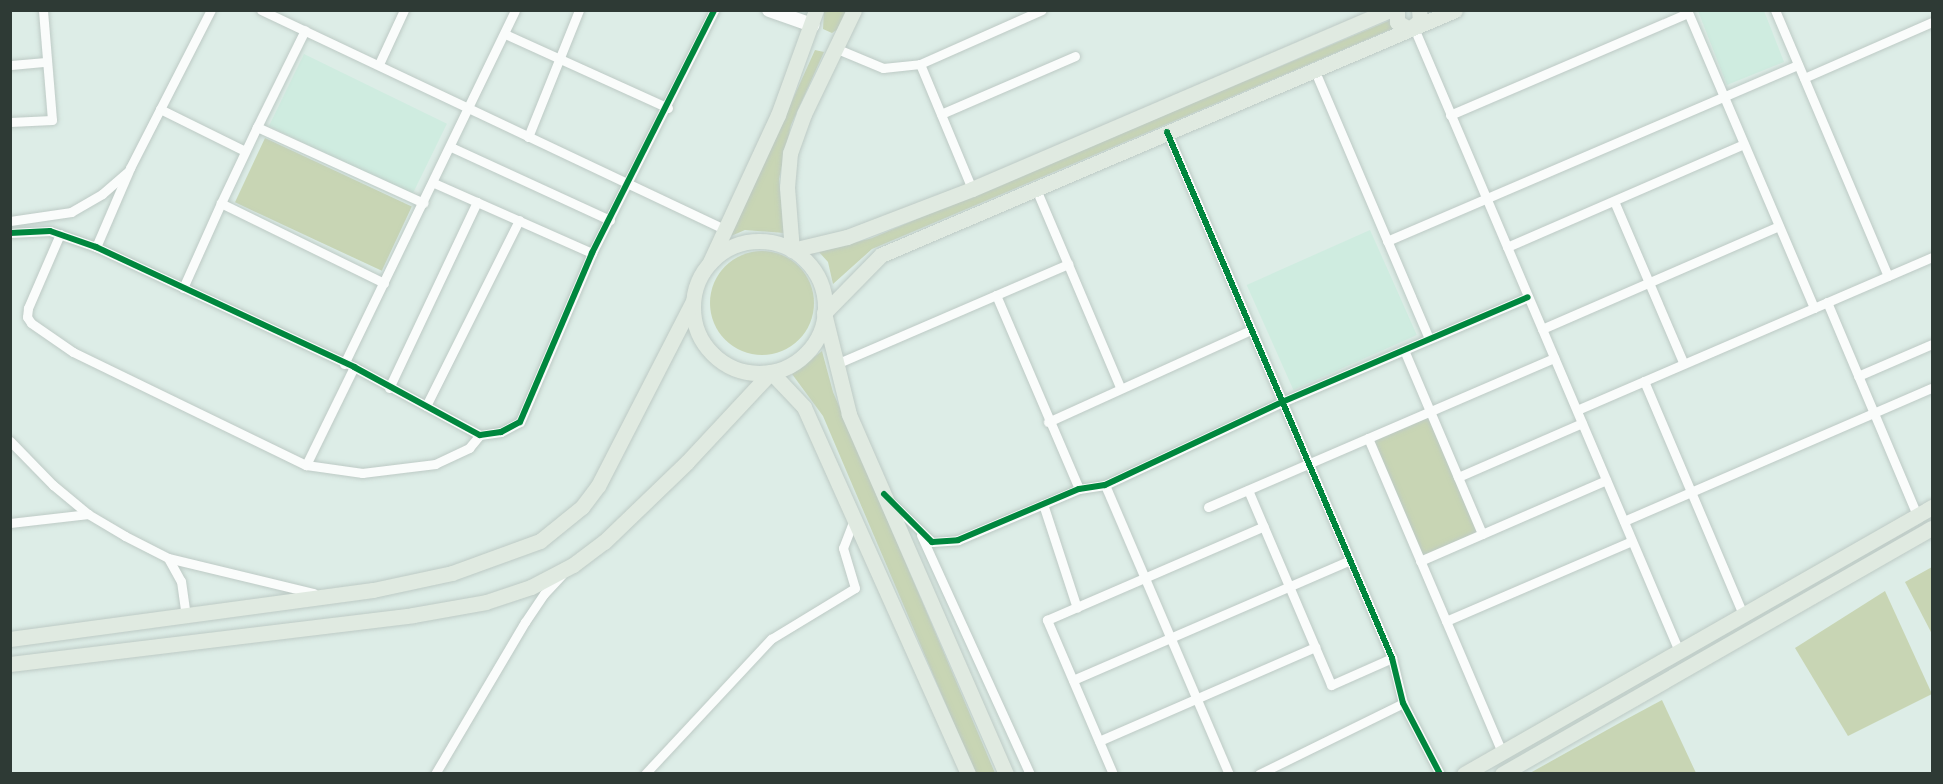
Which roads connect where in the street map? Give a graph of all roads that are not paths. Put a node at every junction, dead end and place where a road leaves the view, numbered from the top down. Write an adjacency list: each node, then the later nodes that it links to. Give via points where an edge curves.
1 (43, 10): 25 (street)
2 (211, 10): 35 (street)
3 (261, 10): 20 (street)
4 (404, 10): 26 (street)
5 (515, 10): 21 (street)
6 (579, 10): 24 (street)
7 (714, 10): 34 (street)
8 (769, 10): 17 (main road)
9 (854, 10): 22 (main road)
10 (1042, 10): 27 (street)
11 (1390, 10): 48 (main road)
12 (1397, 10): 19 (main road, via 1400,26)
13 (1419, 10): 19 (main road, via 1420,21)
14 (1455, 10): 19 (main road)
15 (1775, 10): 29 (street)
16 (1687, 12): 32 (street); 37 (street)
17 (814, 18): 59 (main road, via 778,115)
18 (1932, 22): 31 (street)
19 (1414, 28): 30 (main road); 37 (street)
20 (305, 30): 26 (street); 39 (street)
21 (505, 34): 24 (street); 33 (street)
22 (835, 48): 27 (street, via 883,68); 65 (main road, via 790,153 787,187)
23 (1075, 56): 36 (street)
24 (559, 58): 34 (street); 41 (street)
25 (47, 62): 28 (street); 38 (street, via 52,120)
26 (379, 64): 33 (street)
27 (920, 64): 36 (street)
28 (10, 65)
29 (1798, 65): 31 (street); 32 (street)
30 (1314, 69): 40 (main road); 62 (street)
31 (1804, 78): 70 (street)
32 (1724, 96): 42 (street); 50 (street)
33 (471, 108): 41 (street); 43 (street)
34 (668, 108): 47 (street)
35 (160, 109): 44 (street); 45 (street)
36 (940, 114): 48 (street)
37 (1450, 115): 50 (street)
38 (10, 122)
39 (257, 127): 44 (street); 54 (street)
40 (1167, 132): 49 (main road); 81 (street)
41 (528, 137): 47 (street)
42 (1744, 144): 51 (street); 58 (street)
43 (452, 147): 46 (street); 56 (street)
44 (246, 151): 53 (street)
45 (130, 168): 57 (street, via 102,195 71,212); 63 (street)
46 (434, 183): 52 (street); 54 (street)
47 (629, 183): 56 (street); 59 (street)
48 (972, 189): 65 (main road, via 847,237)
49 (1035, 189): 69 (street); 79 (main road, via 882,255)
50 (1486, 198): 62 (street); 64 (street)
51 (1614, 201): 64 (street); 71 (street)
52 (477, 202): 55 (street); 93 (street)
53 (221, 203): 72 (street); 73 (street)
54 (424, 203): 72 (street)
55 (519, 220): 66 (street); 96 (street)
56 (610, 220): 66 (street)
57 (10, 221)
58 (1779, 226): 71 (street); 78 (street)
59 (724, 229): 68 (main road)
60 (10, 233): 61 (street)
61 (60, 234): 63 (street); 106 (street, via 28,308 31,323 73,352)
62 (1387, 241): 82 (street)
63 (96, 247): 73 (street)
64 (1507, 247): 75 (street)
65 (792, 250): 68 (main road, via 771,242 749,241); 79 (main road, via 818,277)
66 (592, 253): 102 (street, via 520,422 501,432)
67 (1932, 257): 70 (street)
68 (710, 262): 76 (main road, via 698,280)
69 (1068, 264): 74 (street); 92 (street)
70 (1888, 276): 77 (street)
71 (1649, 282): 80 (street); 87 (street)
72 (384, 283): 88 (street)
73 (183, 288): 88 (street)
74 (996, 295): 86 (street); 100 (street)
75 (1528, 297): 80 (street); 82 (street)
76 (693, 301): 89 (main road, via 694,321 714,356 731,367); 133 (main road, via 598,486 562,525 516,552 452,573)
77 (1827, 302): 78 (street); 90 (street)
78 (1814, 308): 87 (street)
79 (824, 313): 86 (main road); 89 (main road, via 819,334 807,352 791,365)
80 (1542, 329): 85 (street)
81 (1251, 330): 92 (street); 95 (street)
82 (1429, 339): 84 (street)
83 (1932, 344): 90 (street)
84 (1404, 350): 95 (street); 98 (street)
85 (1554, 358): 97 (street); 98 (street)
86 (836, 364): 113 (main road, via 849,414)
87 (1684, 364): 91 (street)
88 (349, 365): 93 (street); 106 (street)
89 (771, 372): 119 (main road, via 804,407); 130 (main road, via 687,462 604,542)
90 (1858, 376): 99 (street)
91 (1644, 381): 97 (street); 112 (street)
92 (1120, 387): 100 (street)
93 (389, 388): 96 (street)
94 (1932, 388): 99 (street)
95 (1282, 402): 105 (street); 109 (street)
96 (426, 406): 102 (street)
97 (1577, 410): 101 (street)
98 (1430, 411): 103 (street); 107 (street)
99 (1874, 413): 112 (street); 118 (street)
100 (1048, 422): 110 (street)
101 (1582, 423): 107 (street); 108 (street)
102 (480, 435): 106 (street, via 469,448 435,464 362,473)
103 (1368, 438): 105 (street); 129 (street)
104 (10, 441): 117 (street)
105 (1309, 464): 111 (street); 128 (street)
106 (306, 465)
107 (1458, 477): 125 (street)
108 (1606, 480): 120 (street); 125 (street)
109 (1106, 485): 110 (street); 131 (street)
110 (1079, 489): 114 (street)
111 (1248, 490): 115 (street); 122 (street)
112 (1691, 492): 120 (street); 135 (street)
113 (884, 494): 124 (street); 152 (main road)
114 (1043, 504): 124 (street, via 958,540 932,542); 134 (street)
115 (1208, 507)
116 (1932, 507): 118 (main road)
117 (88, 514): 121 (street); 127 (street)
118 (1917, 515): 135 (main road)
119 (855, 518): 150 (street, via 843,548 855,588 771,639); 151 (main road)
120 (1624, 521): 126 (street)
121 (10, 523)
122 (1264, 526): 131 (street); 132 (street)
123 (1932, 528): 159 (main road)
124 (920, 532): 153 (street)
125 (1482, 534): 129 (street)
126 (1632, 541): 137 (street); 141 (street)
127 (168, 558): 133 (street); 136 (street, via 182,581)
128 (1350, 560): 132 (street); 142 (street)
129 (1420, 561): 137 (street)
130 (573, 565): 143 (main road, via 531,587 462,607); 149 (street, via 537,603)
131 (1145, 577): 134 (street); 138 (street)
132 (1289, 586): 138 (street); 140 (street)
133 (329, 596): 136 (main road)
134 (1077, 608): 144 (street, via 1047,620)
135 (1743, 614): 141 (main road)
136 (186, 617): 139 (main road)
137 (1446, 621): 148 (street)
138 (1171, 637): 144 (street); 145 (street)
139 (10, 639)
140 (1315, 647): 142 (street, via 1331,684); 145 (street)
141 (1679, 651): 148 (main road)
142 (1392, 658): 146 (street)
143 (10, 664)
144 (1073, 680): 147 (street)
145 (1197, 698): 147 (street); 155 (street)
146 (1403, 703): 156 (street); 157 (street)
147 (1099, 741): 154 (street)
148 (1502, 752): 158 (main road)
149 (435, 774)
150 (645, 774)
151 (968, 774)
152 (1006, 774)
153 (1030, 774)
154 (1113, 774)
155 (1229, 774)
156 (1259, 774)
157 (1440, 774)
158 (1464, 774)
159 (1502, 774)

